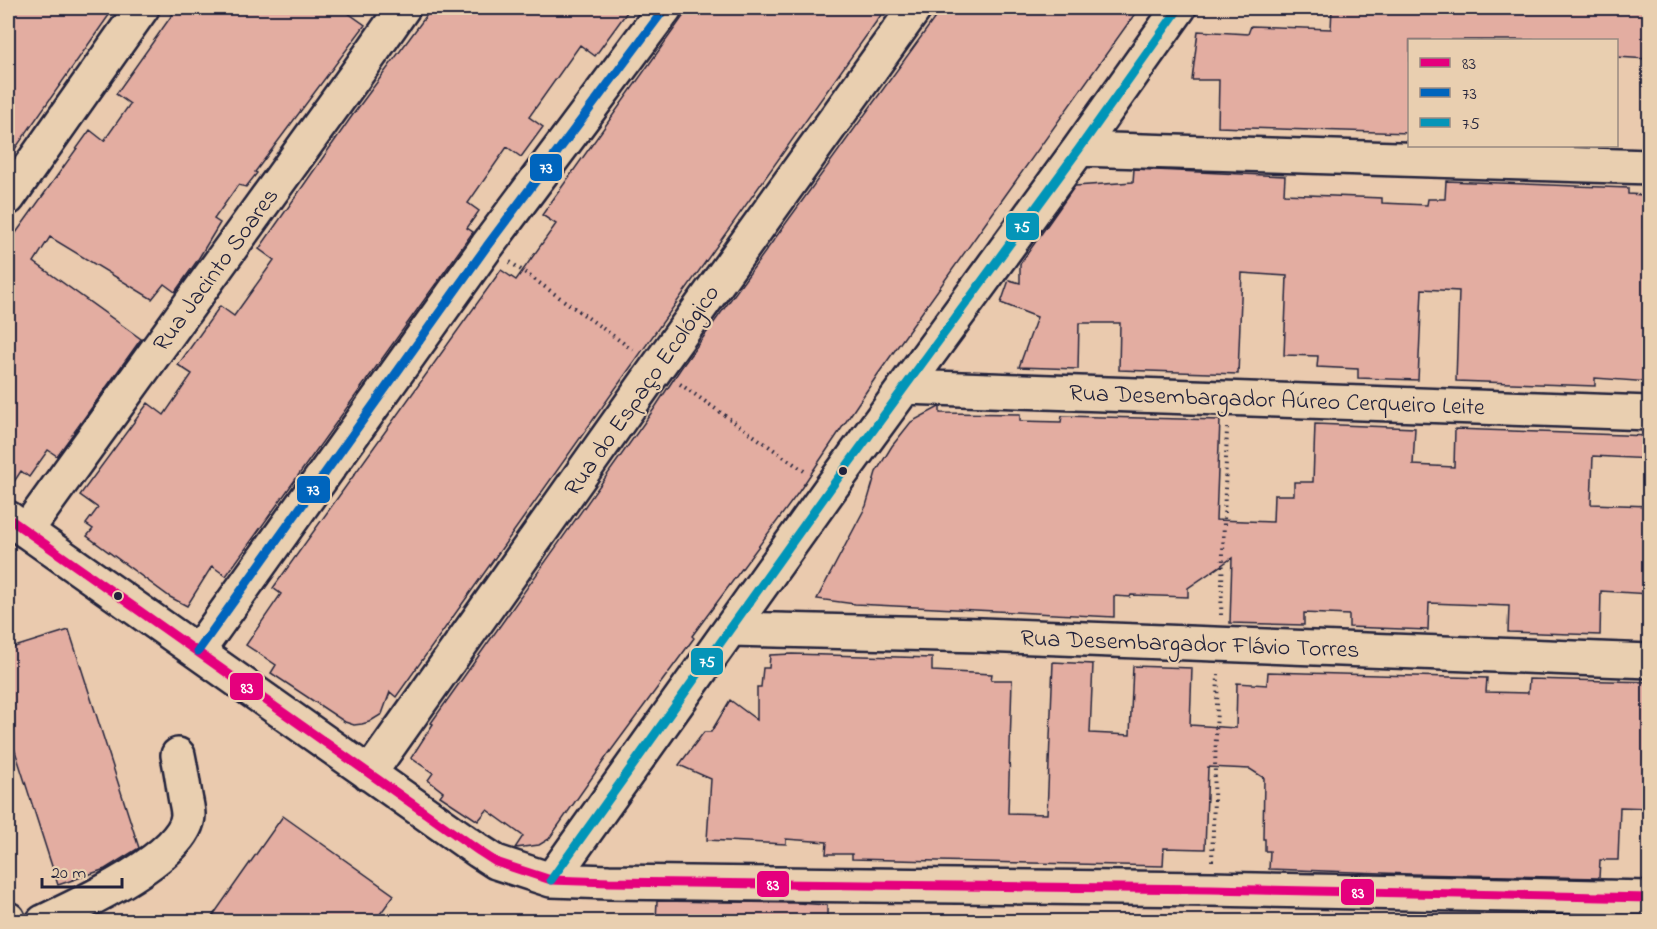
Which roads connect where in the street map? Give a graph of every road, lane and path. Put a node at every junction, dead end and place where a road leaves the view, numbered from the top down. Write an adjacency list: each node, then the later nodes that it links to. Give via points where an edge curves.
1 (142, 8): 8 (street)
2 (403, 8): 11 (street, Rua Jacinto Soares)
3 (664, 8): 13 (street, via 487,246)
4 (915, 8): 16 (street, Rua do Espaço Ecológico)
5 (1179, 8): 6 (street)
6 (1079, 149): 7 (street); 9 (street)
7 (1650, 167)
8 (8, 198)
9 (905, 387): 10 (street, Rua Desembargador Aúreo Cerqueiro Leite); 12 (street)
10 (1650, 413)
11 (17, 524): 13 (street)
12 (731, 629): 14 (street, Rua Desembargador Flávio Torres); 17 (street)
13 (198, 651): 16 (street)
14 (1650, 661)
15 (178, 755): 19 (street, via 188,815 180,837 125,880)
16 (369, 774): 17 (street, via 496,862)
17 (552, 879): 18 (street)
18 (1650, 898)
19 (43, 921)

